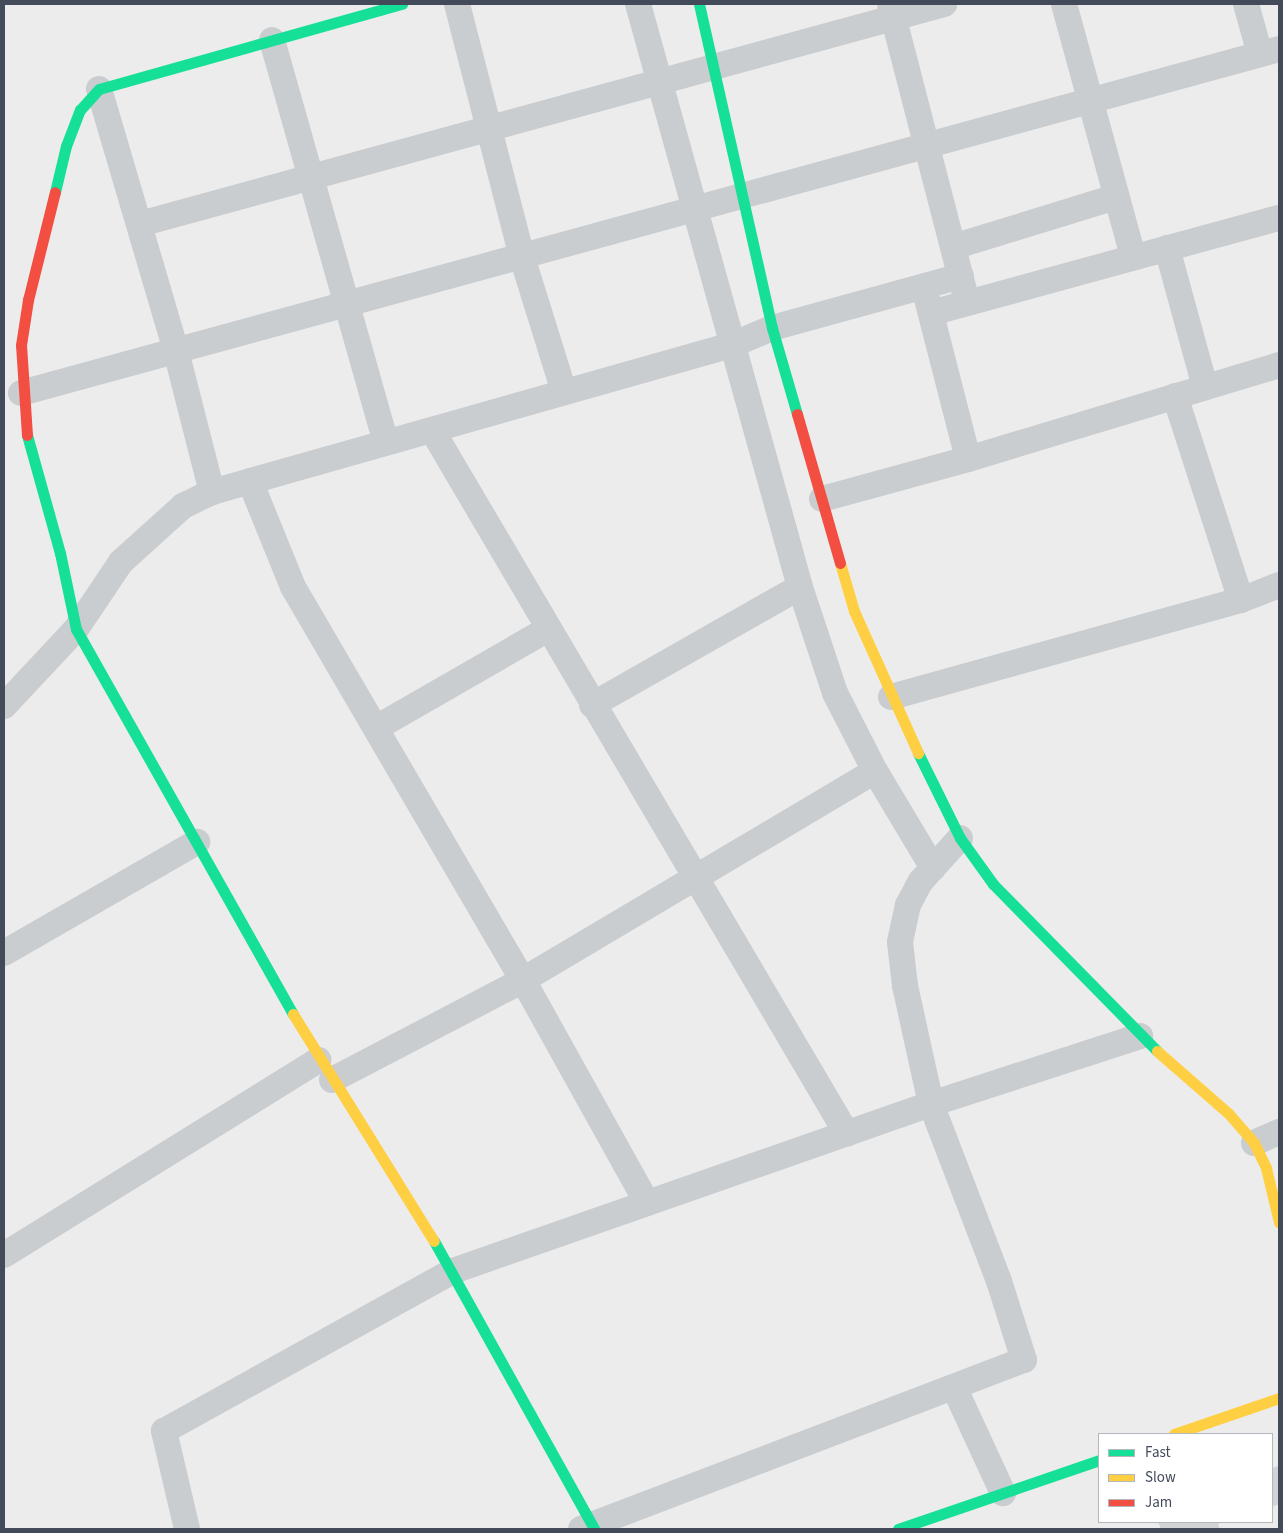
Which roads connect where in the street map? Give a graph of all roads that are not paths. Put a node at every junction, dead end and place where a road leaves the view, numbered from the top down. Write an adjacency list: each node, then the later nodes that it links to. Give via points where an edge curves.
1 (402, 4): 9 (street)
2 (457, 4): 15 (street)
3 (638, 4): 12 (street)
4 (699, 4): 11 (street)
5 (944, 4): 8 (street)
6 (1064, 4): 14 (street)
7 (1246, 4): 10 (street)
8 (892, 10): 11 (street); 16 (street)
9 (272, 40): 13 (street); 17 (street)
10 (1270, 51): 14 (street)
11 (713, 66): 12 (street); 18 (street)
12 (660, 82): 15 (street); 20 (street)
13 (99, 89): 22 (street); 38 (street, via 80,110 66,146 28,300 21,345)
14 (1088, 101): 16 (street); 19 (street)
15 (489, 129): 17 (street); 25 (street)
16 (928, 145): 18 (street); 23 (street)
17 (314, 177): 22 (street); 30 (street)
18 (742, 196): 20 (street); 32 (street)
19 (1116, 197): 23 (street); 26 (street)
20 (695, 211): 25 (street); 33 (street)
21 (1279, 218): 24 (street)
22 (140, 224): 34 (street)
23 (954, 246): 27 (street)
24 (1167, 248): 26 (street); 36 (street)
25 (522, 257): 30 (street); 37 (street)
26 (1133, 257): 29 (street)
27 (961, 276): 28 (street); 29 (street)
28 (923, 286): 31 (street); 32 (street)
29 (967, 301): 31 (street)
30 (346, 304): 34 (street); 41 (street)
31 (931, 313): 42 (street)
32 (772, 328): 33 (street); 45 (street)
33 (732, 344): 37 (street); 47 (street)
34 (176, 351): 38 (street); 44 (street)
35 (1279, 365): 36 (street)
36 (1205, 387): 39 (street)
37 (564, 392): 40 (street)
38 (22, 393): 49 (street, via 24,425 60,553)
39 (1175, 396): 42 (street); 48 (street)
40 (432, 430): 41 (street); 50 (street)
41 (386, 442): 43 (street)
42 (968, 459): 45 (street)
43 (250, 481): 44 (street); 54 (street, via 293,587)
44 (212, 492): 49 (street, via 183,506 120,562)
45 (822, 499): 51 (street, via 854,611)
46 (1279, 585): 48 (street)
47 (800, 587): 52 (street); 55 (street, via 836,693)
48 (1241, 600): 51 (street)
49 (76, 628): 53 (street); 57 (street)
50 (548, 629): 52 (street); 54 (street)
51 (891, 697): 56 (street)
52 (592, 705): 59 (street)
53 (4, 706)
54 (376, 728): 61 (street)
55 (875, 771): 58 (street); 59 (street)
56 (960, 838): 58 (street); 62 (street, via 993,884)
57 (197, 842): 60 (street); 63 (street)
58 (933, 868): 64 (street, via 908,905 900,942 905,986)
59 (693, 877): 61 (street); 66 (street)
60 (4, 953)
61 (522, 980): 63 (street); 68 (street)
62 (1140, 1036): 64 (street); 67 (street, via 1230,1114)
63 (326, 1070): 70 (street); 71 (street)
64 (931, 1104): 66 (street); 72 (street, via 999,1281 1024,1360)
65 (1279, 1132): 67 (street)
66 (847, 1134): 68 (street)
67 (1254, 1143): 69 (street, via 1266,1168)
68 (647, 1203): 71 (street)
69 (1279, 1222)
70 (4, 1255)
71 (453, 1271): 77 (street); 78 (street, via 164,1431)
72 (954, 1387): 76 (street); 77 (street)
73 (1279, 1398): 74 (street)
74 (1177, 1433)
75 (1098, 1460): 76 (street)
76 (1002, 1493): 79 (street)
77 (589, 1528)
78 (187, 1529)
79 (898, 1529)

